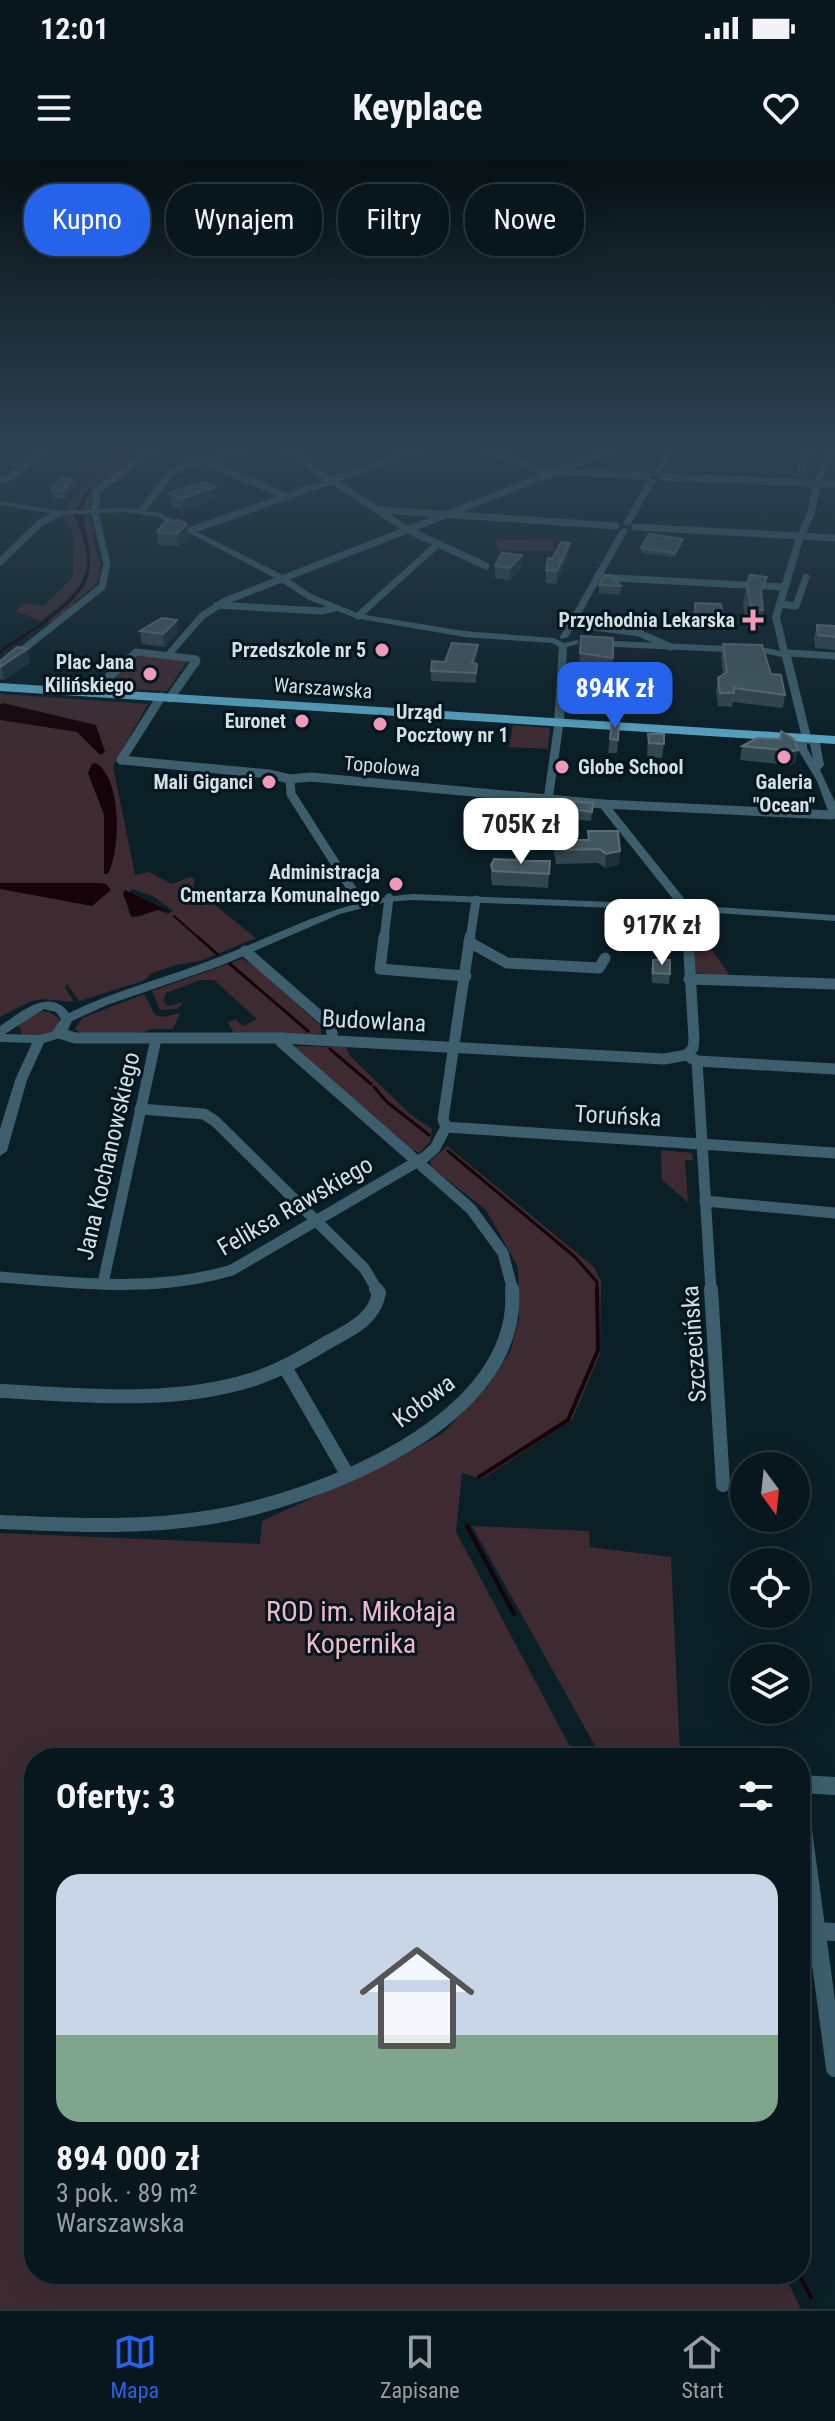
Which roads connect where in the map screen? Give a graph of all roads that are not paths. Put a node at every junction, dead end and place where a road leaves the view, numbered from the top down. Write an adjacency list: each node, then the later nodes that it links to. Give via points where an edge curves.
1 (16, 546): 9 (street)
2 (102, 546): 25 (street, via 107,564 102,587)
3 (222, 546): 13 (street)
4 (366, 546): 13 (street)
5 (435, 546): 18 (street)
6 (443, 546): 10 (street)
7 (614, 546): 11 (street)
8 (798, 546): 14 (street)
9 (0, 562)
10 (486, 566)
11 (597, 577): 14 (street); 19 (street)
12 (806, 577): 15 (street, via 796,606)
13 (282, 579): 16 (street); 17 (street)
14 (785, 587): 15 (street)
15 (780, 604): 22 (street, via 775,621)
16 (217, 605): 17 (street); 23 (street)
17 (335, 608): 18 (street)
18 (358, 616): 20 (street, via 464,634)
19 (572, 624): 20 (street); 21 (street, via 619,630)
20 (560, 641): 21 (street); 29 (street)
21 (671, 647): 22 (street)
22 (785, 652): 24 (street); 30 (street)
23 (169, 654): 27 (street, via 135,652); 28 (street, via 197,661)
24 (835, 656)
25 (0, 668)
26 (0, 687): 27 (main road, Warszawska)
27 (91, 693): 28 (main road, Warszawska)
28 (166, 697): 29 (main road, Warszawska); 32 (street, Topolowa, via 140,726 121,760)
29 (559, 723): 30 (main road, Warszawska); 33 (street)
30 (807, 739): 31 (main road, Warszawska); 35 (street, via 815,743 816,769)
31 (835, 740)
32 (290, 779): 33 (street, Topolowa); 38 (street, via 291,794)
33 (548, 800): 34 (street, Topolowa)
34 (603, 804): 35 (street, Topolowa); 39 (street)
35 (833, 808)
36 (389, 898): 37 (street); 38 (street); 44 (street, via 380,969)
37 (476, 900): 39 (street); 41 (street)
38 (360, 902): 42 (street)
39 (686, 908): 40 (street); 45 (street, Szczecińska)
40 (835, 918)
41 (469, 942): 43 (street, via 507,963 599,968); 44 (street)
42 (245, 951): 47 (street); 55 (street, via 331,1026)
43 (605, 958)
44 (466, 976): 56 (street)
45 (689, 979): 46 (street); 57 (street, Szczecińska)
46 (835, 984)
47 (64, 1015): 49 (street, via 36,1007 21,1014); 50 (street)
48 (0, 1031): 49 (street)
49 (18, 1033): 51 (street); 54 (street); 59 (street)
50 (59, 1033): 53 (street, Budowlana, via 75,1038); 54 (street)
51 (0, 1038)
52 (281, 1038): 53 (street, Budowlana); 55 (street, Budowlana); 65 (street, Kołowa)
53 (156, 1039): 60 (street, Jana Kochanowskiego)
54 (39, 1041): 59 (street)
55 (333, 1041): 56 (street, Budowlana)
56 (454, 1048): 57 (street, Budowlana); 61 (street)
57 (692, 1058): 58 (street, Budowlana); 62 (street, Szczecińska)
58 (835, 1069)
59 (21, 1080): 63 (street)
60 (140, 1109): 68 (street, via 204,1114 215,1121); 70 (street, Jana Kochanowskiego)
61 (446, 1127): 62 (street, Toruńska); 65 (street, via 435,1148)
62 (702, 1143): 64 (street, Toruńska); 66 (street, Szczecińska)
63 (0, 1151)
64 (835, 1153)
65 (417, 1162): 68 (street, Feliksa Rawskiego); 73 (street, Kołowa, via 471,1209 496,1240 512,1275 512,1321 494,1364 463,1405)
66 (705, 1201): 67 (street); 74 (street, Szczecińska)
67 (835, 1213)
68 (316, 1221): 70 (street, Feliksa Rawskiego, via 209,1278 178,1284); 71 (street, via 364,1268 379,1298 366,1319)
69 (0, 1277): 70 (street, Feliksa Rawskiego)
70 (103, 1283)
71 (285, 1367): 72 (street, via 173,1395); 73 (street)
72 (0, 1391)
73 (347, 1474): 75 (street, Kołowa, via 265,1504 179,1522 114,1527)
74 (723, 1485)
75 (0, 1522)
76 (810, 1785): 77 (street)
77 (835, 1786)
78 (810, 1890): 79 (street)
79 (815, 1931): 80 (street); 81 (street)
80 (835, 1932)
81 (835, 2068)

